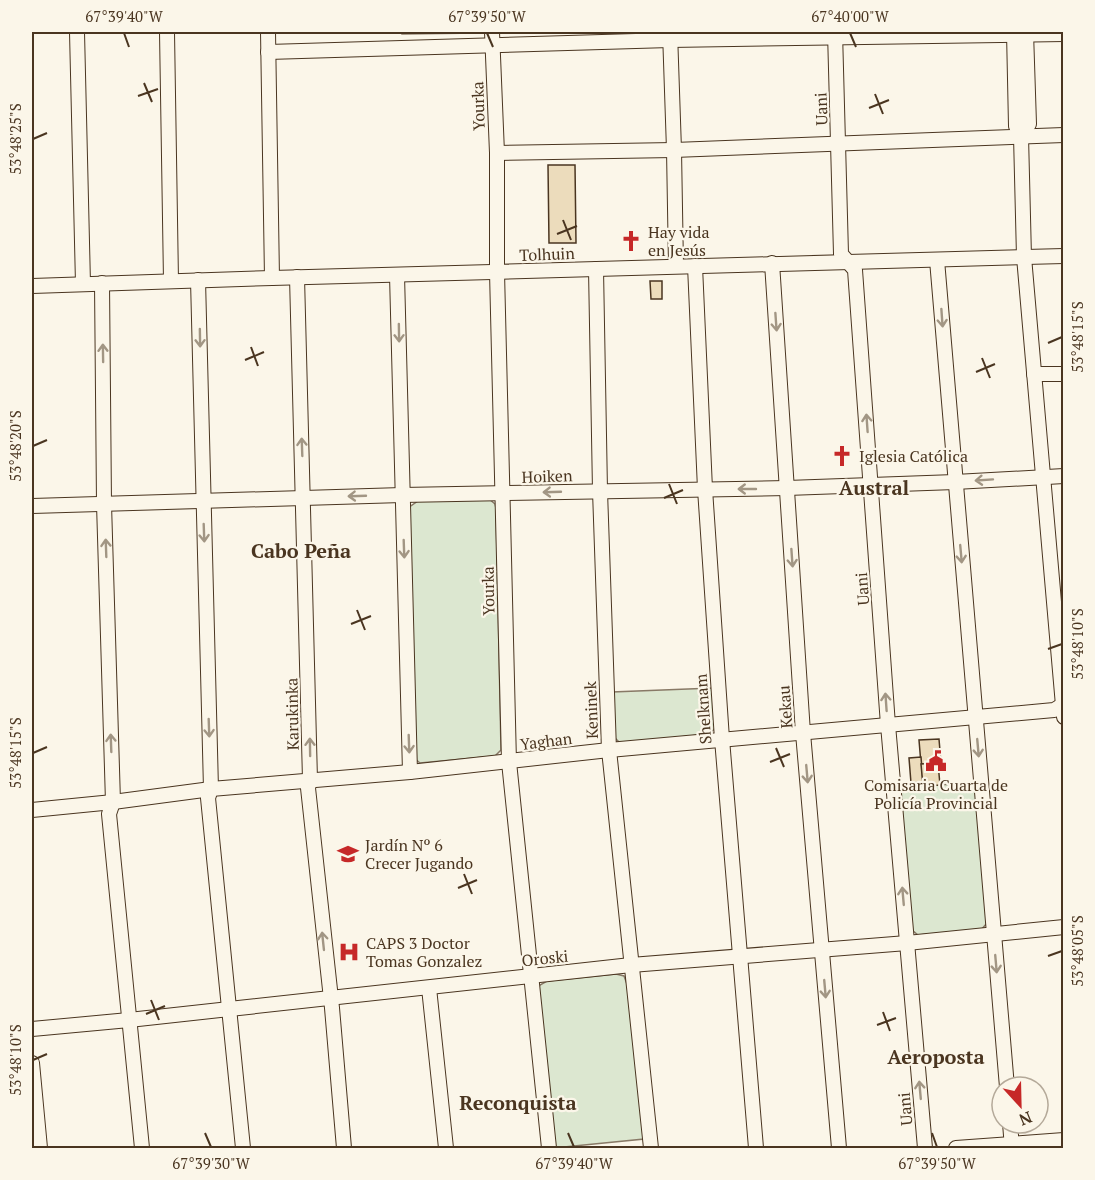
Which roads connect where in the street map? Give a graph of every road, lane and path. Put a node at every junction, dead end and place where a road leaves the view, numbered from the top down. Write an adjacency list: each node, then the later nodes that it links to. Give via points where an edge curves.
1 (77, 32): 30 (street)
2 (167, 32): 28 (street)
3 (268, 32): 9 (street)
4 (1020, 33): 5 (street); 6 (street); 11 (street, via 1016,126)
5 (1064, 34)
6 (835, 35): 7 (street); 12 (street, Uani)
7 (670, 36): 8 (street); 13 (street)
8 (492, 38): 9 (street); 14 (street, Yourka)
9 (268, 52): 25 (street)
10 (1064, 135): 11 (street)
11 (1021, 136): 12 (street); 16 (street)
12 (839, 144): 13 (street); 18 (street, Uani, via 841,254)
13 (675, 150): 14 (street); 20 (street)
14 (496, 153): 23 (street, Yourka)
15 (1064, 256): 16 (street, Tolhuin)
16 (1024, 257): 17 (street, Tolhuin); 32 (street)
17 (937, 260): 18 (street, Tolhuin); 36 (street, one-way to 36)
18 (848, 262): 19 (street, Tolhuin); 37 (street, Uani, one-way to 18, via 855,270)
19 (772, 263): 21 (street, Tolhuin); 38 (street, Kekau, one-way to 38)
20 (676, 266): 21 (street, Tolhuin); 22 (street, Tolhuin)
21 (695, 266): 39 (street, Shelknam)
22 (596, 269): 23 (street, Tolhuin); 40 (street, Keninek)
23 (497, 272): 24 (street, Tolhuin); 41 (street, Yourka)
24 (397, 275): 26 (street, Tolhuin); 42 (street, one-way to 42)
25 (272, 278): 26 (street, Tolhuin); 27 (street, Tolhuin)
26 (297, 278): 43 (street, Karukinka, one-way to 26)
27 (198, 280): 28 (street, Tolhuin); 44 (street, one-way to 44)
28 (171, 281): 29 (street, Tolhuin)
29 (102, 283): 30 (street, Tolhuin); 45 (street, one-way to 29)
30 (83, 284): 31 (street, Tolhuin)
31 (32, 286)
32 (1034, 374): 33 (street); 34 (street)
33 (1064, 374)
34 (1042, 476): 35 (street, Hoiken); 36 (street, Hoiken, one-way to 36); 47 (street)
35 (1064, 476)
36 (955, 482): 37 (street, Hoiken); 49 (street, one-way to 49)
37 (871, 485): 38 (street, Hoiken); 50 (street, Uani, one-way to 37)
38 (787, 488): 39 (street, Hoiken, one-way to 39); 51 (street, Kekau, one-way to 51)
39 (705, 489): 40 (street, Hoiken); 52 (street, Shelknam)
40 (600, 491): 41 (street, Hoiken, one-way to 41); 53 (street, Keninek)
41 (502, 494): 42 (street, Hoiken); 54 (street, Yourka)
42 (402, 495): 43 (street, Hoiken, one-way to 43); 55 (street, one-way to 55)
43 (303, 498): 44 (street, Hoiken); 56 (street, Karukinka, one-way to 43)
44 (203, 501): 45 (street, Hoiken); 57 (street, one-way to 57)
45 (104, 504): 46 (street, Hoiken); 58 (street, one-way to 45)
46 (32, 506)
47 (1058, 580): 48 (street)
48 (1063, 709): 49 (street, Yaghan)
49 (976, 717): 50 (street, Yaghan); 61 (street, one-way to 61)
50 (888, 725): 51 (street, Yaghan); 62 (street, Uani, one-way to 50)
51 (803, 733): 52 (street, Yaghan); 63 (street, Kekau, one-way to 63)
52 (722, 739): 53 (street, Yaghan); 64 (street, Shelknam)
53 (609, 750): 54 (street, Yaghan); 65 (street, Keninek)
54 (508, 762): 55 (street, Yaghan); 66 (street, Yourka)
55 (410, 772): 56 (street, Yaghan)
56 (310, 780): 57 (street, Yaghan); 68 (street, Karukinka, one-way to 56)
57 (211, 789): 58 (street, Yaghan); 69 (street, via 208,798)
58 (113, 802): 59 (street, Yaghan); 70 (street, via 109,814)
59 (32, 810)
60 (1064, 927): 61 (street, Oroski)
61 (994, 934): 62 (street, Oroski); 73 (street, one-way to 73)
62 (907, 943): 63 (street, Oroski); 86 (street, Uani, one-way to 62)
63 (821, 950): 64 (street, Oroski); 85 (street, Kekau, one-way to 85)
64 (740, 956): 65 (street, Oroski); 84 (street, Shelknam)
65 (631, 965): 66 (street, Oroski); 83 (street, Keninek)
66 (531, 976): 67 (street, Oroski); 82 (street, Yourka)
67 (429, 988): 68 (street, Oroski); 81 (street)
68 (329, 999): 69 (street, Oroski); 80 (street, Karukinka)
69 (229, 1009): 70 (street, Oroski); 79 (street)
70 (129, 1020): 71 (street, Oroski); 78 (street)
71 (32, 1029)
72 (32, 1063): 74 (street)
73 (1006, 1075)
74 (35, 1134): 77 (street)
75 (1064, 1140): 76 (street)
76 (1012, 1146): 87 (street)
77 (40, 1149)
78 (142, 1149)
79 (243, 1149)
80 (344, 1149)
81 (446, 1149)
82 (549, 1149)
83 (651, 1149)
84 (756, 1149)
85 (839, 1149)
86 (925, 1149)
87 (956, 1149)

